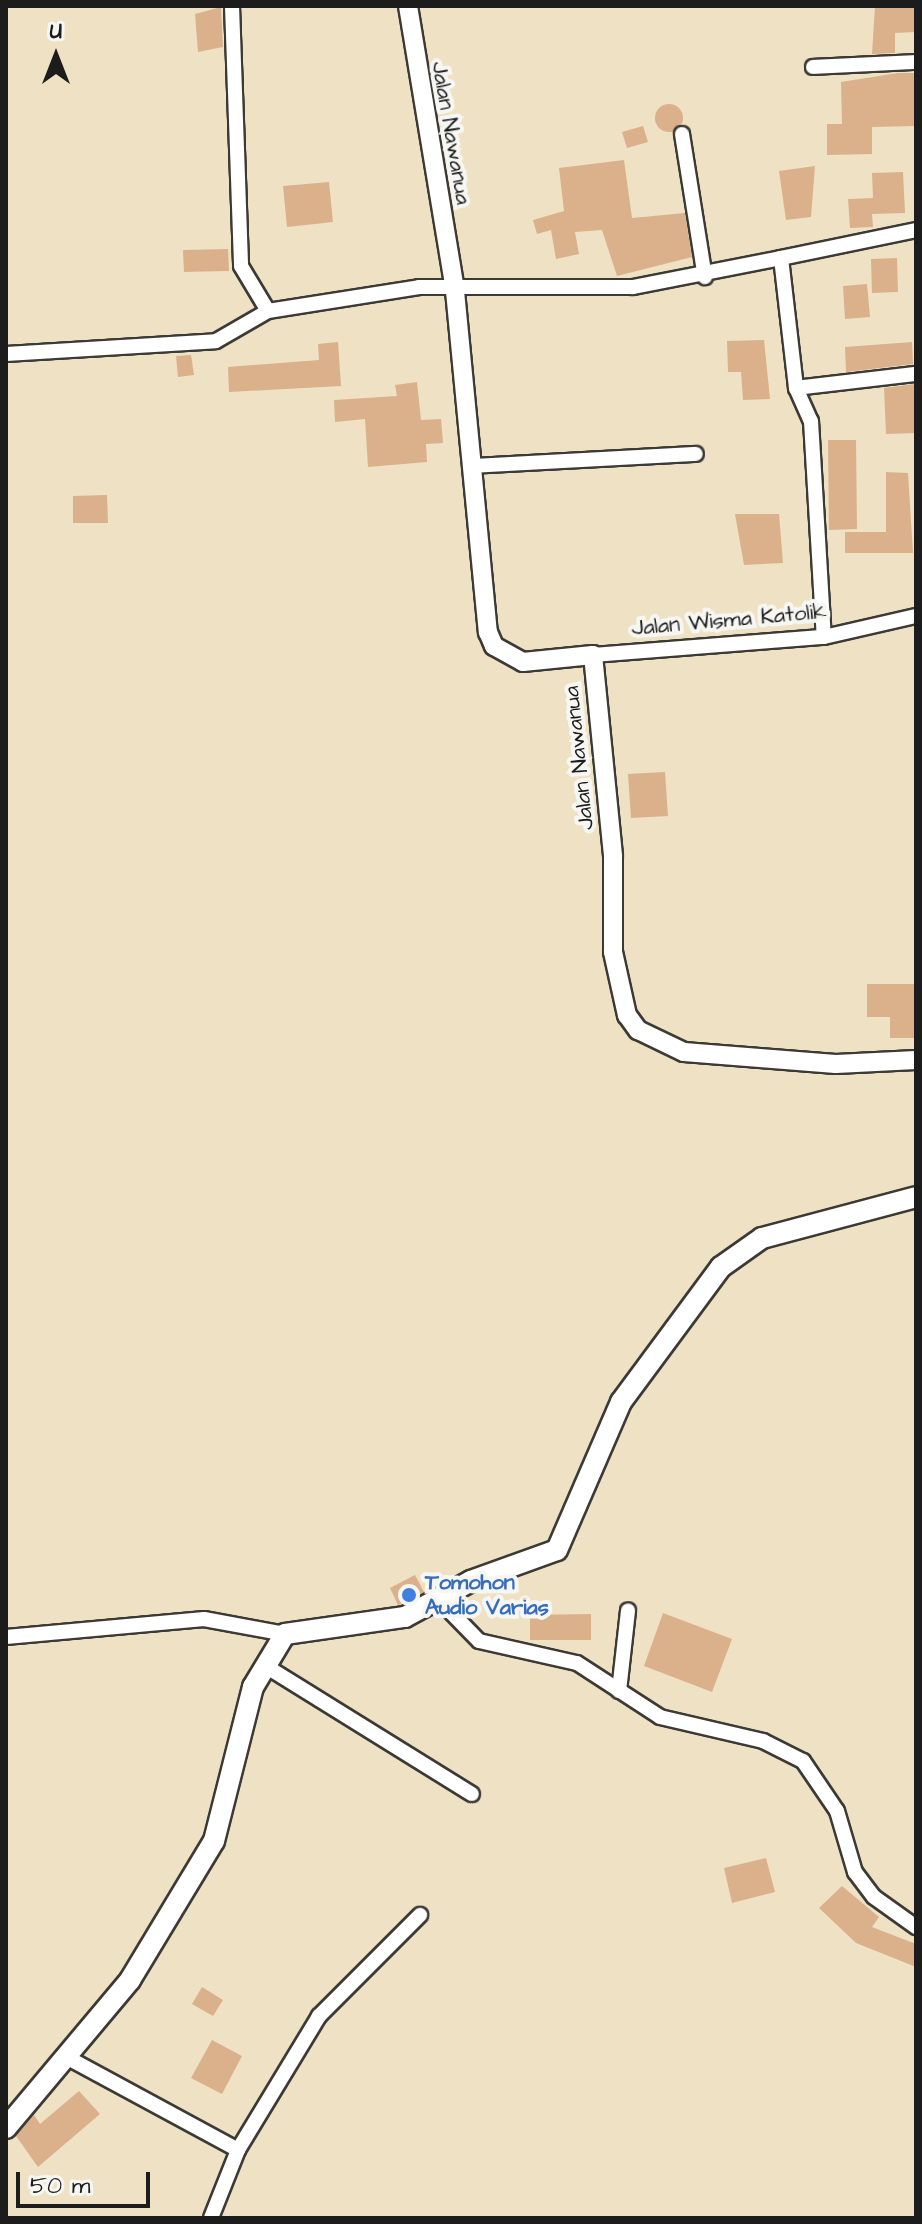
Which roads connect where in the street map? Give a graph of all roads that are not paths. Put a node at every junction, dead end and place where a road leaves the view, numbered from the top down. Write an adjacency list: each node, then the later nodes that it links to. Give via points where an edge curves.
1 (232, 6): 10 (street, via 241,266)
2 (408, 6): 9 (street, Jalan Nawanua)
3 (916, 62): 4 (street)
4 (813, 67)
5 (682, 134): 8 (street)
6 (916, 230): 7 (street)
7 (781, 258): 8 (street); 13 (street)
8 (705, 277): 9 (street, via 633,287)
9 (455, 291): 10 (street, via 419,287); 15 (street, Jalan Nawanua)
10 (268, 311): 11 (street, via 216,341)
11 (6, 354)
12 (916, 374): 13 (street)
13 (796, 388): 17 (street, via 811,421)
14 (696, 454): 15 (street)
15 (472, 466): 18 (street, Jalan Nawanua, via 494,646 523,662)
16 (916, 616): 17 (street, Jalan Wisma Katolik)
17 (824, 637): 18 (street, Jalan Wisma Katolik)
18 (593, 655): 19 (street, Jalan Nawanua, via 613,857 613,952 619,992 638,1030 684,1052 822,1063)
19 (916, 1060)
20 (916, 1197): 21 (main road, via 739,1250 621,1402 557,1550 471,1581)
21 (440, 1601): 23 (main road, via 374,1624); 26 (street, via 479,1641 577,1663)
22 (628, 1611): 26 (street)
23 (285, 1634): 24 (street, via 204,1619); 25 (main road)
24 (6, 1637)
25 (267, 1667): 27 (street); 30 (main road, via 253,1687 214,1841 130,1980)
26 (619, 1691): 29 (street, via 660,1717 763,1741 803,1761 837,1811 855,1872 874,1897)
27 (472, 1794)
28 (420, 1915): 32 (street, via 319,2016)
29 (916, 1927)
30 (70, 2059): 31 (main road); 32 (street)
31 (6, 2128)
32 (238, 2150): 33 (street)
33 (211, 2218)

